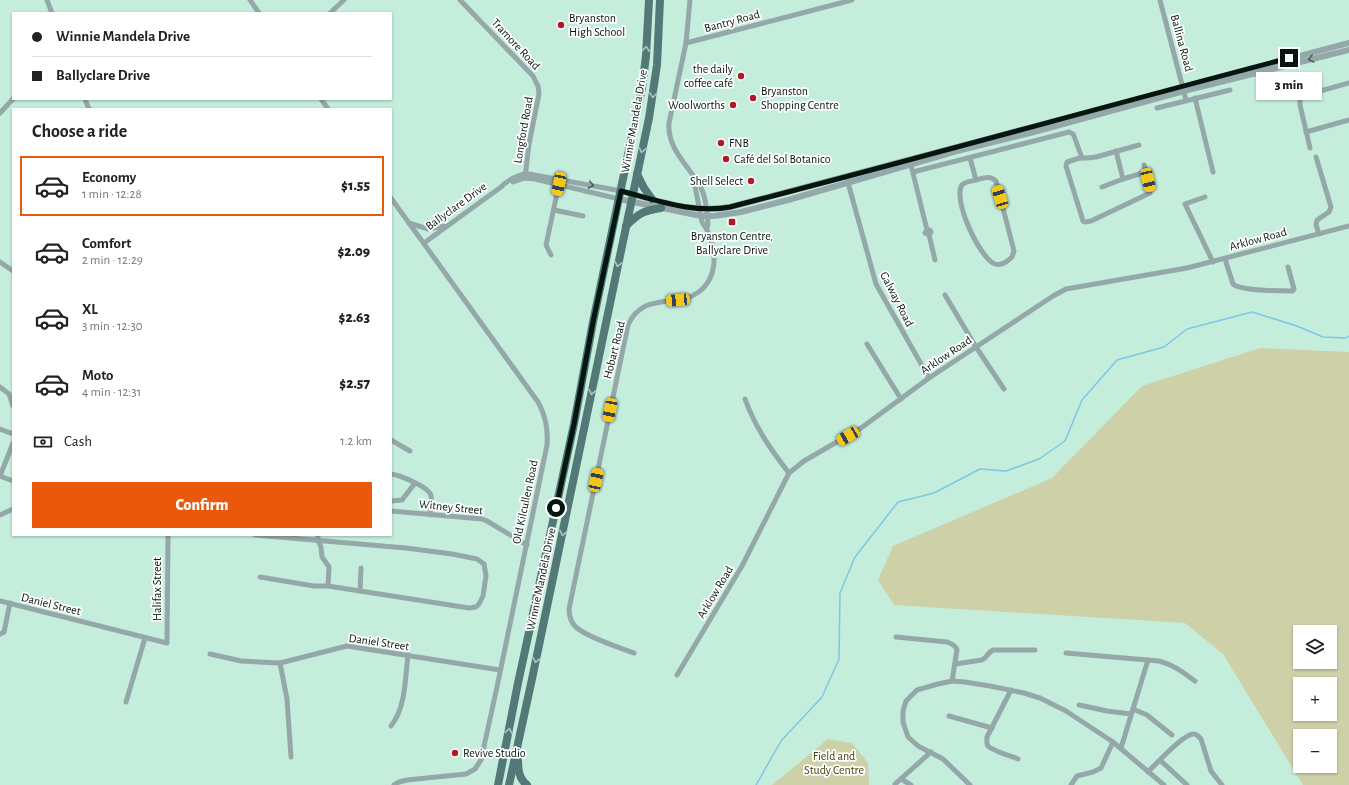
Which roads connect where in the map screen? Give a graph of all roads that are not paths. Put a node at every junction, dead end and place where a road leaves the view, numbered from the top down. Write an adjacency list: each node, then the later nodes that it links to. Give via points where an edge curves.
1 (47, 0): 10 (street)
2 (250, 0): 11 (street)
3 (344, 0): 12 (street)
4 (460, 0): 17 (street, Tramore Road, via 532,76)
5 (649, 0): 46 (main road, Winnie Mandela Drive, one-way to 5, via 643,81)
6 (660, 0): 38 (main road, Winnie Mandela Drive, one-way to 38, via 658,54 652,102)
7 (690, 0): 14 (street, Hobart Road)
8 (852, 0): 14 (street, Bantry Road)
9 (1160, 0): 18 (street, Ballina Road)
10 (52, 12)
11 (258, 12)
12 (331, 12)
13 (1349, 42): 18 (street, Ballyclare Drive)
14 (686, 43): 40 (street, Hobart Road, via 668,132 675,150)
15 (1349, 50): 18 (street, Ballyclare Drive, one-way to 18)
16 (1349, 83): 26 (street, via 1300,98)
17 (538, 86): 39 (street, Longford Road)
18 (1183, 88): 22 (street, Ballina Road); 33 (street, Ballyclare Drive, via 1030,134)
19 (1230, 90): 20 (street)
20 (1195, 98): 22 (street); 37 (street)
21 (12, 100): 24 (street)
22 (1186, 100): 23 (street)
23 (1158, 108)
24 (0, 114)
25 (1349, 120): 26 (street)
26 (1306, 132): 28 (street)
27 (1139, 145): 29 (street)
28 (1310, 148)
29 (1116, 151): 32 (street, via 1092,158); 41 (street)
30 (1316, 157): 61 (street, via 1331,207 1329,212 1317,220)
31 (970, 158): 32 (street, via 1069,132 1073,134); 35 (street); 43 (street)
32 (1082, 158): 36 (street, via 1066,165 1085,222 1150,193)
33 (910, 162): 35 (street); 42 (street, Ballyclare Drive)
34 (1144, 166): 36 (street)
35 (913, 172): 65 (street)
36 (1146, 172): 41 (street)
37 (1213, 172)
38 (637, 174): 48 (main road, Winnie Mandela Drive); 50 (main road)
39 (525, 176): 44 (street, Ballyclare Drive); 46 (street, Ballyclare Drive, one-way to 46, via 549,177); 58 (street, Ballyclare Drive, via 501,187)
40 (693, 176): 52 (street, Hobart Road); 53 (street, Hobart Road, via 702,190)
41 (1123, 179): 45 (street)
42 (848, 180): 53 (street, Ballyclare Drive, via 730,207); 56 (street, Ballyclare Drive, via 741,212); 73 (street, Galway Road, via 876,284)
43 (976, 180): 43 (street, via 992,178 996,181 1014,251 1012,258 1000,264 993,263 981,250 964,214 960,196 961,186)
44 (559, 184): 46 (street, Ballyclare Drive); 54 (street)
45 (1102, 186)
46 (620, 195): 48 (street, Ballyclare Drive); 143 (main road, Winnie Mandela Drive, one-way to 46)
47 (1205, 197): 67 (street, via 1185,204)
48 (632, 198): 50 (street, Ballyclare Drive); 51 (street, Ballyclare Drive); 59 (main road, Winnie Mandela Drive)
49 (392, 199): 57 (street, Old Kilcullen Road)
50 (652, 199): 52 (street, Ballyclare Drive)
51 (661, 208): 56 (street, Ballyclare Drive); 59 (main road, via 640,213)
52 (699, 209): 53 (street, Ballyclare Drive); 56 (street, Hobart Road)
53 (706, 209): 56 (street, Hobart Road)
54 (554, 210): 55 (street); 63 (street, via 546,245)
55 (583, 216)
56 (704, 216): 113 (street, Hobart Road, via 714,252 712,274 704,287 695,295 645,306 628,325 570,602 569,613 576,628)
57 (408, 223): 58 (street, via 428,229); 62 (street, Old Kilcullen Road)
58 (447, 225): 62 (street, Ballyclare Drive)
59 (626, 226): 133 (main road, Winnie Mandela Drive, one-way to 133)
60 (1349, 226): 61 (street, Arklow Road)
61 (1319, 234): 64 (street, Arklow Road)
62 (424, 243): 100 (street, Old Kilcullen Road, via 538,402 547,422 547,445)
63 (551, 254)
64 (1225, 259): 67 (street, Arklow Road); 68 (street, via 1233,284 1245,288 1292,291 1294,289)
65 (935, 260)
66 (0, 262): 69 (street)
67 (1213, 262): 72 (street, Arklow Road, via 1066,290)
68 (1288, 266)
69 (12, 271)
70 (945, 295): 72 (street)
71 (867, 344): 77 (street)
72 (976, 347): 73 (street, Arklow Road); 75 (street)
73 (929, 378): 77 (street, Arklow Road)
74 (0, 387): 78 (street, via 9,394)
75 (1004, 389)
76 (745, 399): 84 (street, via 751,416 768,446)
77 (901, 399): 84 (street, Arklow Road, via 861,428)
78 (12, 403)
79 (0, 429): 80 (street)
80 (12, 434)
81 (392, 441): 83 (street)
82 (12, 446): 86 (street)
83 (410, 451)
84 (789, 473): 121 (street, Arklow Road, via 742,566)
85 (392, 474): 88 (street)
86 (0, 476): 87 (street)
87 (12, 481)
88 (415, 484): 89 (street, via 402,500); 93 (street, via 430,493)
89 (392, 501)
90 (12, 509): 92 (street)
91 (392, 511): 93 (street, Witney Street)
92 (0, 515)
93 (430, 515): 100 (street, Witney Street, via 482,519)
94 (168, 536): 111 (street, Halifax Street)
95 (266, 536): 98 (street)
96 (318, 536): 98 (street)
97 (326, 536): 99 (street)
98 (318, 541): 99 (street); 101 (street)
99 (325, 542): 101 (street); 105 (street, via 429,550 477,559 485,566 482,596 476,608)
100 (527, 545): 120 (street, Old Kilcullen Road)
101 (321, 547): 104 (street, via 323,560 329,567)
102 (362, 568): 105 (street)
103 (260, 577): 104 (street)
104 (328, 586): 105 (street)
105 (360, 591)
106 (0, 601): 107 (street, Daniel Street)
107 (10, 603): 108 (street, via 4,632); 109 (street, Daniel Street)
108 (0, 634)
109 (145, 638): 111 (street, Daniel Street); 125 (street)
110 (896, 638): 119 (street, via 952,644 957,650)
111 (167, 643)
112 (1035, 650): 119 (street, via 994,650 982,660)
113 (634, 653)
114 (1066, 653): 117 (street)
115 (210, 654): 118 (street, Daniel Street, via 241,661)
116 (408, 656): 118 (street, Daniel Street, via 347,646); 120 (street, Daniel Street); 129 (street, via 401,708)
117 (1148, 660): 123 (street, via 1172,664); 127 (street)
118 (280, 662): 136 (street, via 287,699)
119 (955, 664): 122 (street)
120 (500, 670): 142 (street, Old Kilcullen Road, via 478,766 466,774 407,780)
121 (677, 675)
122 (952, 681): 124 (street); 135 (street, via 917,690 904,706 902,722 908,737 918,746)
123 (1195, 681)
124 (1011, 690): 130 (street); 132 (street, via 1051,702)
125 (126, 702)
126 (1079, 706): 127 (street, via 1107,711)
127 (1132, 711): 131 (street, via 1147,715); 134 (street)
128 (949, 716): 130 (street)
129 (391, 726)
130 (992, 728): 137 (street, via 988,746)
131 (1172, 735)
132 (1114, 742): 134 (street); 148 (street, via 1101,768 1077,776)
133 (517, 748): 144 (main road, Winnie Mandela Drive); 145 (main road, via 520,775)
134 (1121, 748): 139 (street)
135 (931, 752): 140 (street); 147 (street)
136 (291, 756)
137 (1018, 759)
138 (1160, 760): 139 (street); 150 (street); 151 (street, via 1187,735 1196,734 1201,739 1210,771)
139 (1148, 772): 149 (street)
140 (901, 780): 141 (street); 146 (street)
141 (895, 784)
142 (394, 785)
143 (498, 785)
144 (509, 785)
145 (527, 785)
146 (912, 785)
147 (970, 785)
148 (1071, 785)
149 (1164, 785)
150 (1187, 785)
151 (1222, 785)

